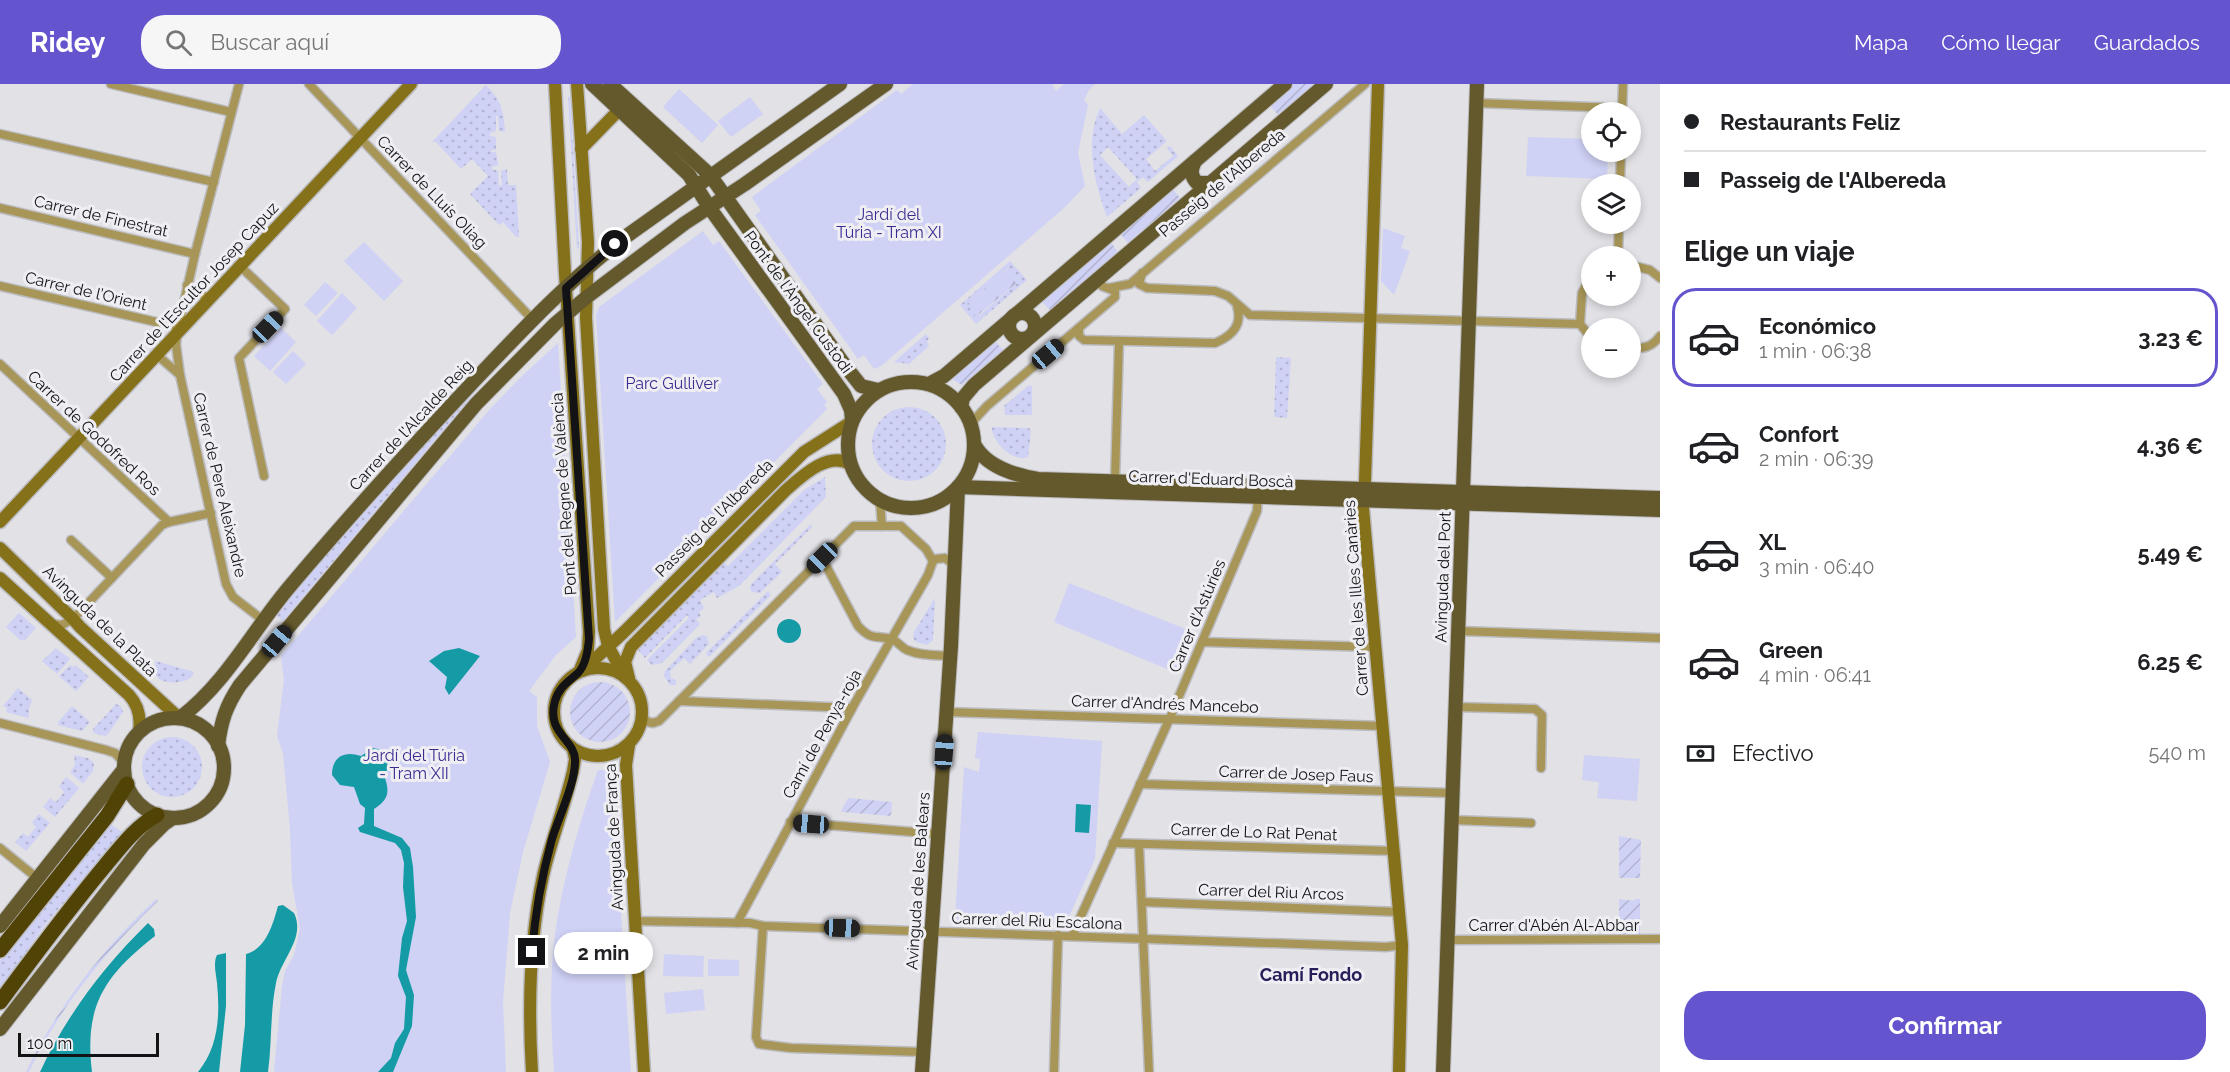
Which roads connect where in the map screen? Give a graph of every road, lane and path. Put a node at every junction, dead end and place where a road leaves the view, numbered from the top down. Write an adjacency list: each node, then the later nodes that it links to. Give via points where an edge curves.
1 (111, 84): 22 (street)
2 (239, 84): 22 (street, Carrer de Pere Aleixandre)
3 (309, 84): 25 (street, Carrer de Lluís Oliag)
4 (411, 84): 25 (main road, Carrer de l'Escultor Josep Capuz)
5 (555, 84): 49 (main road)
6 (577, 84): 27 (main road)
7 (592, 84): 21 (main road, Pont de l'Àngel Custodi)
8 (839, 84): 19 (main road); 29 (main road, Carrer de l'Alcalde Reig)
9 (886, 84): 19 (main road, Carrer de l'Alcalde Reig)
10 (1285, 84): 23 (main road, Passeig de l'Albereda)
11 (1326, 84): 26 (main road, Passeig de l'Albereda)
12 (1365, 84): 40 (street, Passeig de l'Albereda)
13 (1378, 84): 53 (main road, Carrer de les Illes Canàries)
14 (1477, 84): 18 (main road, Avinguda del Port)
15 (1623, 84): 17 (street)
16 (614, 88): 21 (main road); 29 (main road, Pont de l'Àngel Custodi)
17 (1622, 102)
18 (1476, 103): 20 (street); 55 (main road, Avinguda del Port)
19 (854, 106): 33 (main road, Carrer de l'Alcalde Reig)
20 (1581, 108)
21 (620, 109): 27 (main road); 32 (main road, Pont de l'Àngel Custodi)
22 (231, 112): 30 (street, Carrer de Pere Aleixandre)
23 (1241, 122): 26 (main road, Passeig de l'Albereda, via 1255,124); 28 (main road, Passeig de l'Albereda)
24 (0, 134): 30 (street)
25 (361, 139): 37 (main road, Carrer de l'Escultor Josep Capuz); 54 (street, Carrer de Lluís Oliag)
26 (1257, 142): 31 (main road, Passeig de l'Albereda)
27 (580, 149): 38 (main road)
28 (1195, 161): 31 (main road, Passeig de l'Albereda, via 1191,168 1193,178 1197,183); 52 (main road, Passeig de l'Albereda)
29 (710, 175): 32 (main road, Carrer de l'Alcalde Reig); 33 (main road, Pont de l'Àngel Custodi)
30 (213, 182): 36 (street, Carrer de Pere Aleixandre)
31 (1210, 183): 41 (main road, Passeig de l'Albereda)
32 (696, 185): 34 (main road, Pont de l'Àngel Custodi); 38 (main road, Carrer de l'Alcalde Reig)
33 (725, 197): 34 (main road, Carrer de l'Alcalde Reig); 68 (main road, Pont de l'Àngel Custodi, via 861,386)
34 (709, 207): 49 (main road, Carrer de l'Alcalde Reig); 70 (main road, Pont de l'Àngel Custodi, via 846,398)
35 (0, 208): 36 (street, Carrer de Finestrat)
36 (195, 254): 43 (street, Carrer de Pere Aleixandre)
37 (240, 266): 47 (main road, Carrer de l'Escultor Josep Capuz); 75 (street, via 285,309 239,358)
38 (589, 267): 49 (main road, Carrer de l'Alcalde Reig); 49 (main road)
39 (1641, 268): 42 (street)
40 (1142, 273): 45 (street, Passeig de l'Albereda, via 1127,285); 46 (street, via 1139,284)
41 (1100, 277): 45 (street, via 1102,286); 60 (main road, Passeig de l'Albereda)
42 (1660, 278)
43 (188, 285): 47 (street); 59 (street, Carrer de Pere Aleixandre)
44 (0, 286): 56 (street, Carrer de l’Orient)
45 (1109, 288): 48 (street, via 1115,291)
46 (1147, 288): 48 (street, via 1124,291); 50 (street, via 1215,291 1228,296)
47 (210, 298): 59 (main road, Carrer de l'Escultor Josep Capuz)
48 (1113, 298): 58 (street)
49 (570, 299): 54 (main road, Carrer de l'Alcalde Reig); 102 (main road, Pont del Regne de València, via 586,320); 105 (main road, Pont del Regne de València, via 589,632); 118 (main road, Carrer de l'Alcalde Reig, via 476,404 240,685 228,703)
50 (1237, 306): 53 (street, via 1256,315); 62 (street, via 1238,326 1215,343)
51 (1581, 306): 57 (street)
52 (1013, 317): 60 (main road, via 1025,314 1032,318 1035,329); 67 (main road, Passeig de l'Albereda)
53 (1370, 318): 55 (street); 78 (main road, Carrer de les Illes Canàries)
54 (533, 320): 96 (main road, Carrer de l'Alcalde Reig, via 368,495)
55 (1469, 321): 57 (street); 80 (main road, Avinguda del Port)
56 (165, 324): 59 (street, Carrer de l’Orient); 59 (street, Carrer de l’Orient)
57 (1580, 324)
58 (1079, 328): 62 (street, via 1079,336 1084,340); 71 (street, via 987,406 974,420)
59 (175, 334): 64 (main road, Carrer de l'Escultor Josep Capuz); 66 (street, Carrer de Pere Aleixandre)
60 (1030, 336): 69 (main road, Passeig de l'Albereda, via 966,392)
61 (1660, 336): 63 (street)
62 (1119, 341): 76 (street)
63 (1641, 348)
64 (157, 355): 66 (street, Carrer de Pere Aleixandre); 72 (main road, Carrer de l'Escultor Josep Capuz)
65 (0, 364): 72 (street, Carrer de Godofred Ros)
66 (180, 375): 84 (street, Carrer de Pere Aleixandre)
67 (929, 384): 68 (main road, via 901,382); 69 (main road)
68 (878, 390): 70 (main road, via 861,405)
69 (961, 407): 71 (main road)
70 (852, 421): 74 (main road, via 847,450); 102 (main road, Passeig de l'Albereda, via 804,452)
71 (972, 429): 73 (main road)
72 (78, 438): 85 (main road, Carrer de l'Escultor Josep Capuz); 86 (street, Carrer de Godofred Ros)
73 (974, 444): 76 (main road, Carrer d'Eduard Boscà, via 995,465 1020,475); 77 (main road, via 971,463)
74 (850, 464): 82 (main road, via 864,489); 106 (main road, Passeig de l'Albereda, via 830,461 806,473 786,490 632,647 625,662)
75 (264, 476)
76 (1115, 482): 78 (main road, Carrer d'Eduard Boscà)
77 (958, 487): 79 (main road, Carrer d'Eduard Boscà); 82 (main road, via 939,502 919,508 899,508); 92 (main road, Avinguda de les Balears)
78 (1364, 494): 79 (main road, Carrer d'Eduard Boscà); 80 (main road, Carrer d'Eduard Boscà); 103 (main road, Carrer de les Illes Canàries)
79 (1258, 497): 101 (street, Carrer d'Astúries, via 1257,511)
80 (1462, 497): 81 (main road); 83 (main road); 98 (main road, Avinguda del Port)
81 (1660, 498)
82 (880, 501): 87 (street)
83 (1660, 510)
84 (211, 513): 86 (street); 96 (street, Carrer de Pere Aleixandre, via 229,592)
85 (0, 522)
86 (169, 522): 94 (street)
87 (882, 525): 90 (street, via 854,526); 91 (street, via 905,527)
88 (71, 540): 94 (street)
89 (0, 548): 95 (main road, Avinguda de la Plata)
90 (822, 558): 100 (street, via 864,633); 107 (street)
91 (933, 561): 92 (street, via 945,558); 100 (street, Camí de Penya-roja)
92 (954, 565): 104 (main road, Avinguda de les Balears)
93 (0, 578): 97 (main road, Avinguda de la Plata)
94 (112, 578): 95 (street)
95 (73, 619): 97 (street, via 62,625); 112 (main road, Avinguda de la Plata)
96 (264, 621): 112 (main road, Carrer de l'Alcalde Reig, via 229,668)
97 (50, 623): 116 (main road, Avinguda de la Plata, via 134,701)
98 (1458, 631): 99 (street); 108 (main road, Avinguda del Port)
99 (1660, 638)
100 (893, 639): 104 (street, via 908,650); 109 (street, Camí de Penya-roja)
101 (1202, 642): 103 (street); 113 (street, Carrer d'Astúries)
102 (608, 646): 105 (main road, Passeig de l'Albereda); 106 (main road)
103 (1374, 647): 115 (main road, Carrer de les Illes Canàries)
104 (950, 656): 110 (main road, Avinguda de les Balears)
105 (581, 671): 106 (main road, via 604,668); 119 (main road, via 568,679 555,702 556,727)
106 (628, 679): 111 (main road, via 641,701)
107 (679, 701): 109 (street); 111 (street, via 656,723)
108 (1455, 707): 120 (street, via 1534,709 1542,715); 124 (main road, Avinguda del Port)
109 (852, 708): 128 (street, Camí de Penya-roja)
110 (946, 712): 113 (street, Carrer d'Andrés Mancebo); 130 (main road, Avinguda de les Balears)
111 (642, 716): 117 (main road)
112 (179, 717): 116 (main road, via 163,718); 118 (main road, via 201,726)
113 (1169, 720): 115 (street, Carrer d'Andrés Mancebo); 122 (street, Carrer d'Astúries)
114 (0, 723): 121 (street, via 115,753)
115 (1383, 726): 123 (main road, Carrer de les Illes Canàries)
116 (139, 731): 121 (main road, via 126,752)
117 (629, 745): 119 (main road, via 602,757); 138 (main road, Avinguda de França, via 626,765)
118 (218, 746): 126 (main road, via 223,766 220,785 211,802 195,813)
119 (573, 750): 153 (main road, via 573,771 552,839 533,937 529,997)
120 (1541, 768)
121 (125, 773): 125 (main road, via 140,804); 135 (main road); 149 (highway, via 107,816)
122 (1140, 784): 123 (street, Carrer de Josep Faus); 131 (street, Carrer d'Astúries)
123 (1388, 792): 124 (street, Carrer de Josep Faus); 134 (main road, Carrer de les Illes Canàries)
124 (1452, 793): 127 (main road, Avinguda del Port)
125 (157, 815): 126 (main road); 150 (highway, via 132,835 90,883)
126 (173, 818): 151 (main road, via 144,844)
127 (1452, 820): 129 (street); 147 (main road, Avinguda del Port)
128 (790, 822): 130 (street); 139 (street, Camí de Penya-roja)
129 (1531, 823)
130 (938, 834): 142 (main road, Avinguda de les Balears)
131 (1113, 843): 132 (street, Carrer de Lo Rat Penat); 144 (street, Carrer d'Astúries)
132 (1140, 844): 134 (street, Carrer de Lo Rat Penat); 136 (street)
133 (0, 848): 135 (street)
134 (1394, 851): 137 (main road, Carrer de les Illes Canàries)
135 (37, 878): 140 (main road)
136 (1142, 902): 137 (street, Carrer del Riu Arcos); 145 (street)
137 (1399, 912): 148 (main road, Carrer de les Illes Canàries)
138 (634, 921): 139 (street, Carrer del Riu Escalona); 154 (main road, Avinguda de França)
139 (736, 923): 141 (street, Carrer del Riu Escalona)
140 (0, 926)
141 (763, 926): 142 (street, Carrer del Riu Escalona); 152 (street, via 756,1037 759,1044)
142 (932, 932): 143 (street, Carrer del Riu Escalona); 152 (main road, Avinguda de les Balears)
143 (1058, 935): 144 (street, Carrer del Riu Escalona); 156 (street)
144 (1072, 936): 145 (street, Carrer del Riu Escalona)
145 (1143, 939): 148 (street, Carrer del Riu Escalona); 157 (street)
146 (1660, 939): 147 (street, Carrer d'Abén Al-Abbar)
147 (1447, 940): 159 (main road, Avinguda del Port)
148 (1402, 945): 158 (main road, Carrer de les Illes Canàries)
149 (0, 950)
150 (0, 1002)
151 (0, 1029)
152 (923, 1052): 155 (main road, Avinguda de les Balears)
153 (532, 1072)
154 (644, 1072)
155 (922, 1072)
156 (1054, 1072)
157 (1149, 1072)
158 (1399, 1072)
159 (1443, 1072)

